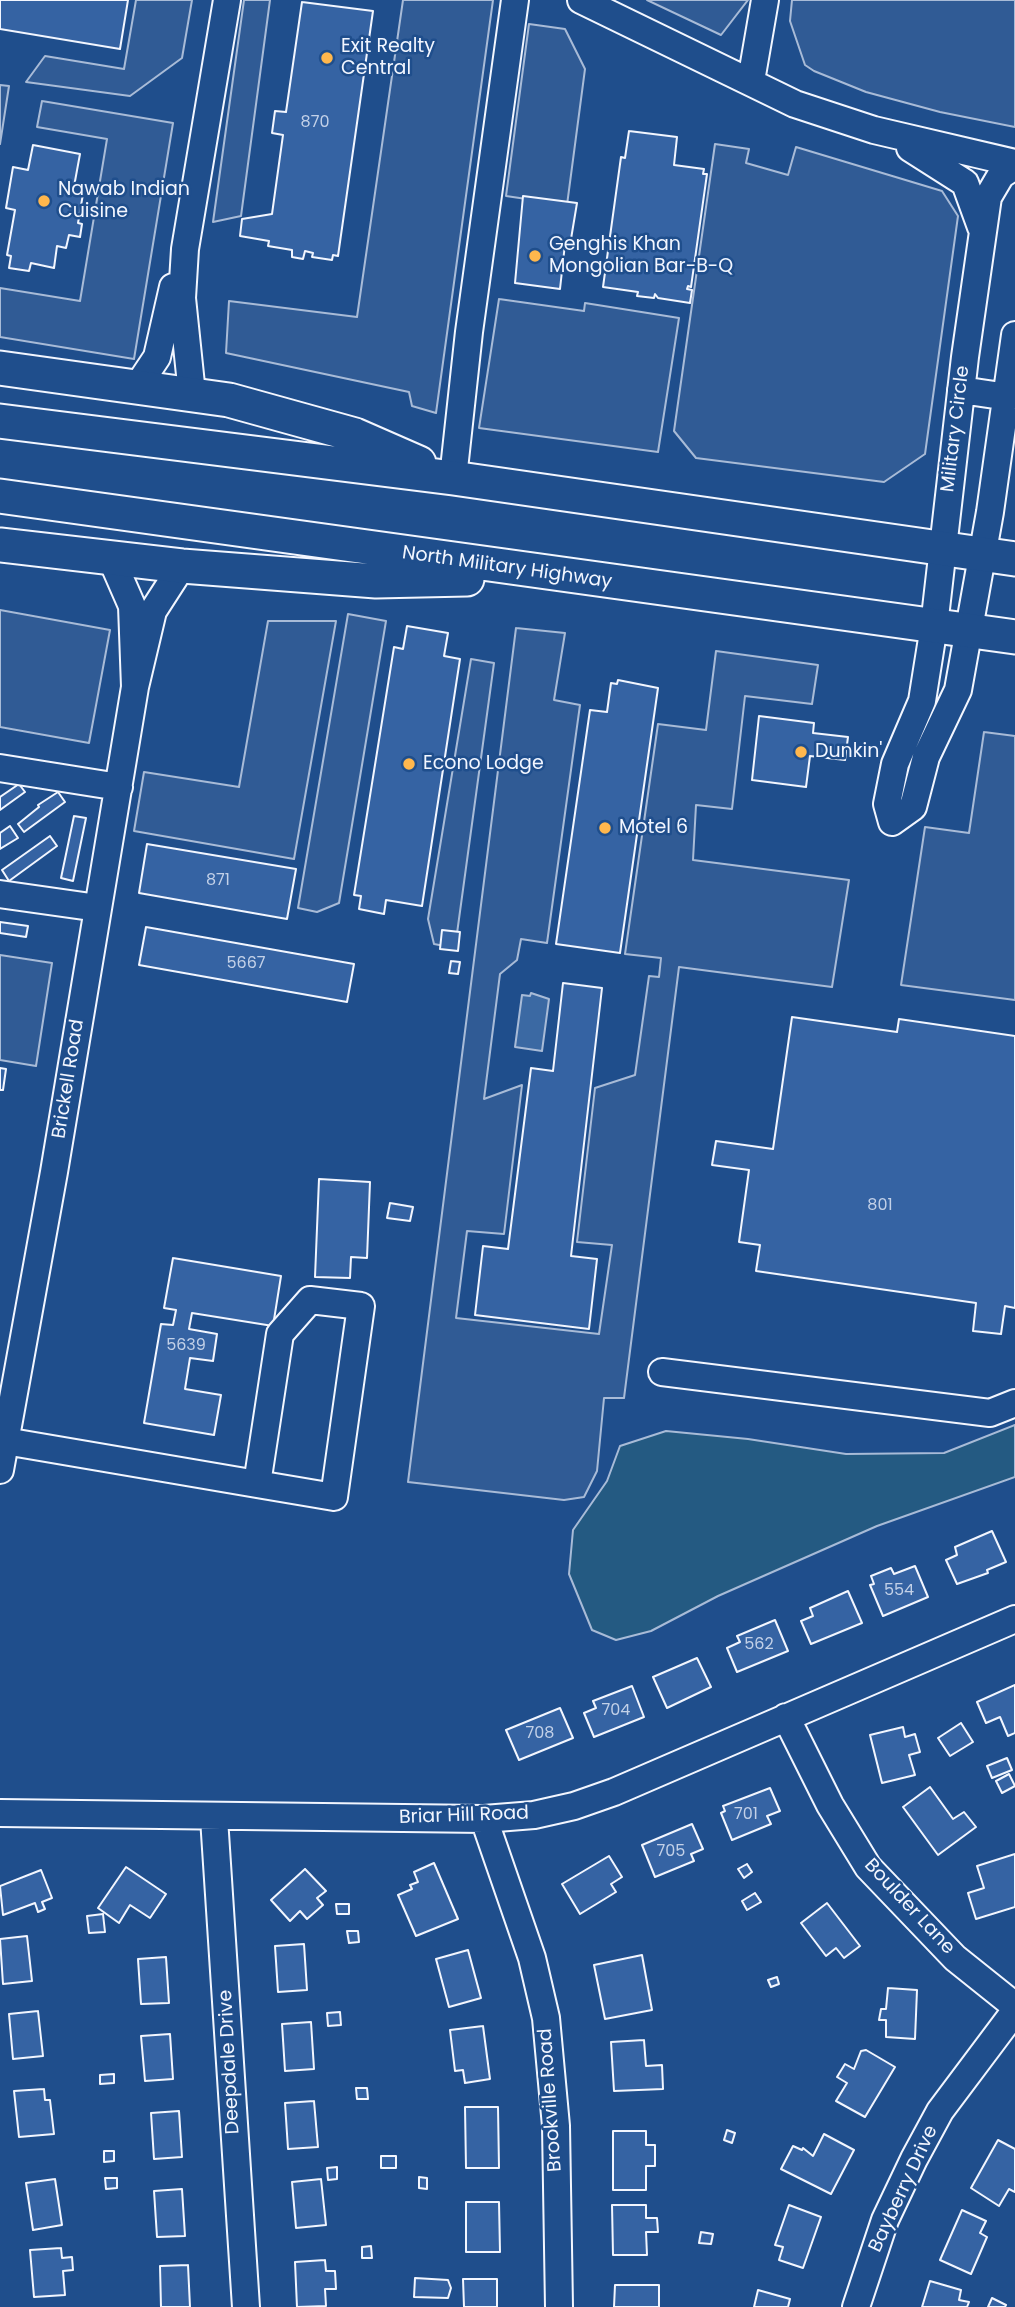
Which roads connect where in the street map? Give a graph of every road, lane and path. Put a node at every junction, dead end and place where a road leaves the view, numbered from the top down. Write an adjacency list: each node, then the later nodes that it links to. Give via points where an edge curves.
1 (227, 0): 9 (street)
2 (515, 0): 17 (street)
3 (581, 0): 5 (street, Military Circle)
4 (765, 0): 5 (street)
5 (751, 81): 6 (street, Military Circle, via 795,104)
6 (874, 130): 7 (street, Military Circle); 8 (street, Military Circle, via 934,161 964,183)
7 (1015, 165): 8 (street, Military Circle, via 1001,175 988,197)
8 (983, 233): 13 (street, Military Circle)
9 (185, 249): 12 (street, via 157,356); 14 (street, via 182,298)
10 (1015, 335): 15 (street)
11 (0, 368): 12 (main road)
12 (137, 387): 14 (main road)
13 (961, 390): 15 (street); 20 (street, Military Circle)
14 (191, 394): 17 (main road, via 355,435)
15 (1008, 397): 21 (street)
16 (0, 421): 17 (main road)
17 (453, 478): 20 (main road)
18 (0, 496): 25 (main road, North Military Highway)
19 (0, 545): 22 (main road)
20 (941, 548): 21 (main road); 26 (street, Military Circle)
21 (982, 554): 23 (main road); 27 (street)
22 (111, 558): 24 (main road); 29 (street, Brickell Road, via 132,606)
23 (1015, 559)
24 (182, 566): 25 (main road, via 376,581); 29 (street, Brickell Road, via 153,611)
25 (564, 576): 26 (main road, North Military Highway)
26 (934, 626): 27 (main road, North Military Highway); 27 (street, Military Circle, via 922,701 895,764 887,804 892,822 912,807 926,757 958,690)
27 (970, 631): 28 (main road, North Military Highway)
28 (1015, 637)
29 (135, 687): 31 (street, Brickell Road)
30 (0, 768): 31 (street)
31 (119, 787): 33 (street, Brickell Road)
32 (0, 894): 33 (street)
33 (98, 908): 36 (street, Brickell Road)
34 (662, 1372): 35 (street, via 990,1413)
35 (1015, 1403)
36 (5, 1441): 37 (street, Brickell Road); 38 (street)
37 (0, 1471)
38 (257, 1484): 38 (street, via 334,1497 361,1306 310,1300 280,1335)
39 (1015, 1619): 40 (street, Briar Hill Road)
40 (786, 1717): 43 (street, Briar Hill Road, via 574,1806); 44 (street, Boulder Lane, via 830,1805 869,1867 955,1958)
41 (0, 1813): 42 (street, Briar Hill Road)
42 (214, 1818): 43 (street, Briar Hill Road); 45 (street, Deepdale Drive)
43 (484, 1819): 46 (street, Brookville Road, via 532,1958 545,2018 556,2114)
44 (1015, 2008): 47 (street, Bayberry Drive, via 940,2111 914,2159 885,2220)
45 (246, 2307)
46 (559, 2307)
47 (856, 2307)

